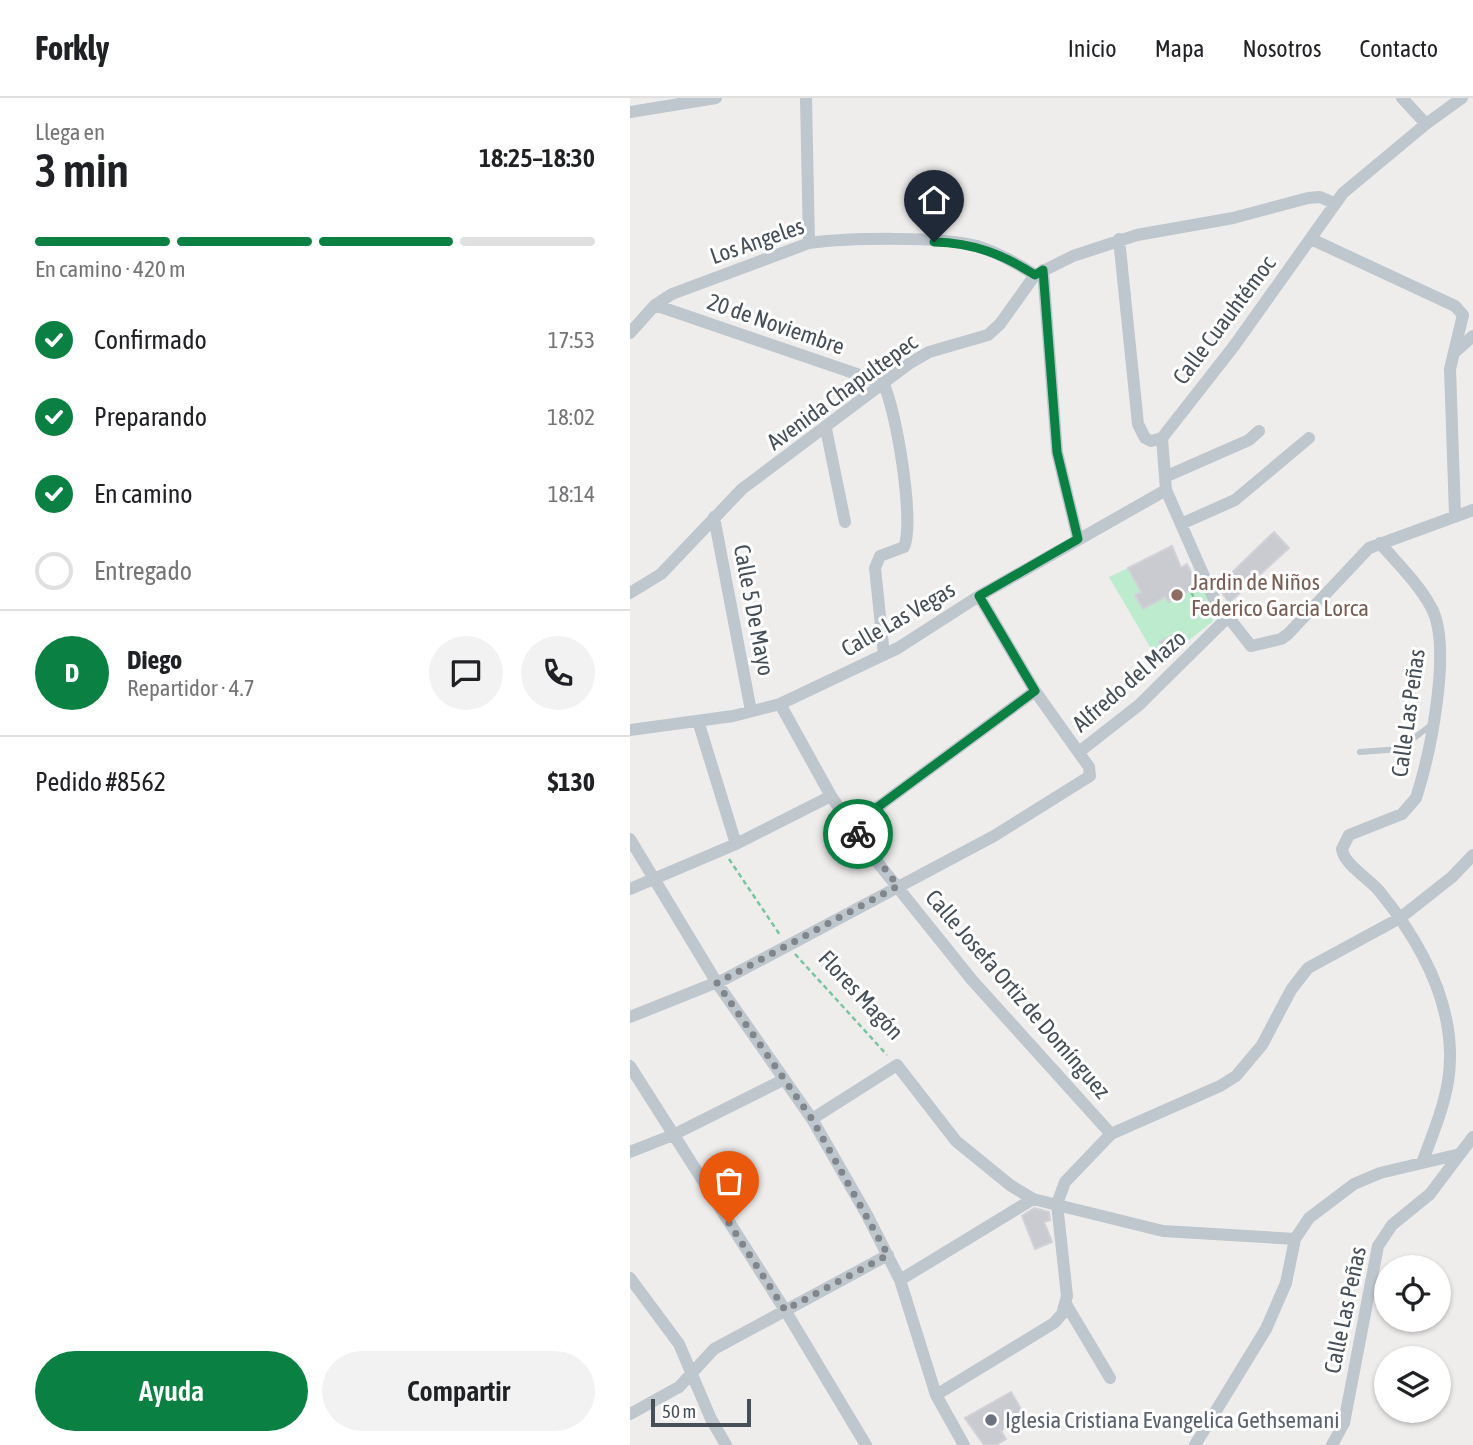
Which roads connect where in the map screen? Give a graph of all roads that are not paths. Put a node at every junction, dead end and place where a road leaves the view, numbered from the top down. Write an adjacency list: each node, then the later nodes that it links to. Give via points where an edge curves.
1 (716, 98): 5 (street)
2 (806, 98): 10 (street)
3 (1402, 98): 6 (street)
4 (1462, 98): 6 (street, Calle Cuauhtémoc)
5 (630, 112)
6 (1426, 124): 7 (street, Calle Cuauhtémoc)
7 (1334, 203): 8 (street, via 1315,197); 9 (street, Calle Cuauhtémoc)
8 (1119, 239): 11 (street); 20 (street, via 1138,424 1145,438)
9 (1311, 239): 13 (street); 20 (street, Calle Cuauhtémoc)
10 (809, 243): 11 (street, Los Angeles, via 957,243 1000,254); 12 (street, Los Angeles, via 693,285)
11 (1039, 273): 17 (street, Avenida Chapultepec, via 995,330 929,352); 28 (street, via 1057,452)
12 (655, 305): 14 (street, Los Angeles); 17 (street, 20 de Noviembre)
13 (1468, 312): 16 (street)
14 (630, 333)
15 (1473, 335): 16 (street)
16 (1455, 352): 24 (street, via 1450,369)
17 (883, 383): 18 (street, Avenida Chapultepec); 33 (street, via 892,409 908,524 904,547 880,556 875,568)
18 (826, 429): 25 (street, Avenida Chapultepec, via 742,489); 26 (street)
19 (1259, 431): 22 (street, Calle Las Vegas)
20 (1162, 438): 22 (street)
21 (1309, 438): 27 (street, via 1235,500)
22 (1166, 483): 27 (street); 28 (street, Calle Las Vegas)
23 (1473, 510): 24 (street)
24 (1455, 514): 29 (street)
25 (714, 517): 30 (street, Avenida Chapultepec, via 661,574); 36 (street, Calle 5 De Mayo)
26 (845, 522)
27 (1181, 524): 32 (street)
28 (1078, 539): 31 (street, Calle Las Vegas)
29 (1380, 543): 32 (street, via 1360,555 1281,639 1251,646); 38 (street, Calle Las Peñas, via 1426,598 1436,618 1441,671)
30 (630, 593)
31 (979, 596): 33 (street, Calle Las Vegas); 34 (street)
32 (1227, 618): 40 (street, Alfredo del Mazo, via 1139,705)
33 (884, 655): 35 (street, Calle Las Vegas)
34 (1035, 691): 40 (street); 43 (street)
35 (780, 704): 36 (street, Calle Las Vegas); 42 (street, Calle Josefa Ortiz de Domínguez)
36 (751, 711): 37 (street, Calle Las Vegas)
37 (698, 721): 39 (street, Calle Las Vegas); 45 (street)
38 (1431, 725): 41 (lane, via 1400,750); 50 (street, Calle Las Peñas, via 1419,787 1410,806 1349,835 1342,849)
39 (630, 730)
40 (1079, 752): 48 (street, via 1091,773 1027,818)
41 (1360, 752)
42 (831, 796): 43 (street, Calle Josefa Ortiz de Domínguez); 45 (street)
43 (852, 826): 48 (street, Calle Josefa Ortiz de Domínguez)
44 (630, 839): 47 (street)
45 (736, 844): 47 (street)
46 (1473, 855): 50 (street)
47 (654, 880): 49 (street); 51 (street)
48 (898, 886): 51 (street); 56 (street, Calle Josefa Ortiz de Domínguez, via 972,980)
49 (630, 889)
50 (1400, 918): 56 (street, via 1308,968 1262,1045 1236,1076); 61 (street, Calle Las Peñas, via 1426,960 1448,1022 1447,1083)
51 (717, 983): 52 (street); 54 (street)
52 (630, 1017)
53 (630, 1066): 57 (street)
54 (783, 1080): 55 (street); 57 (street)
55 (812, 1119): 62 (street, via 897,1065 956,1140); 65 (street)
56 (1111, 1134): 63 (street, via 1065,1182)
57 (673, 1135): 59 (street); 69 (street)
58 (1473, 1137): 60 (street, Calle Las Peñas)
59 (630, 1152)
60 (1460, 1154): 61 (street); 78 (street, Calle Las Peñas, via 1430,1194 1383,1233 1343,1423)
61 (1422, 1163): 64 (street, via 1354,1184 1309,1218)
62 (1033, 1199): 63 (street); 67 (street)
63 (1057, 1204): 64 (street, via 1163,1231); 68 (street)
64 (1295, 1239): 77 (street, via 1286,1283 1272,1317)
65 (888, 1255): 67 (street); 69 (street)
66 (630, 1278): 70 (street, via 679,1344)
67 (900, 1280): 72 (street)
68 (1066, 1304): 71 (street); 72 (street, via 1054,1323)
69 (785, 1310): 70 (street, via 713,1349); 76 (street)
70 (692, 1371): 73 (street, via 679,1387); 75 (street)
71 (1110, 1378)
72 (936, 1395): 74 (street)
73 (630, 1414)
74 (961, 1444)
75 (726, 1445)
76 (866, 1445)
77 (1195, 1445)
78 (1332, 1445)

